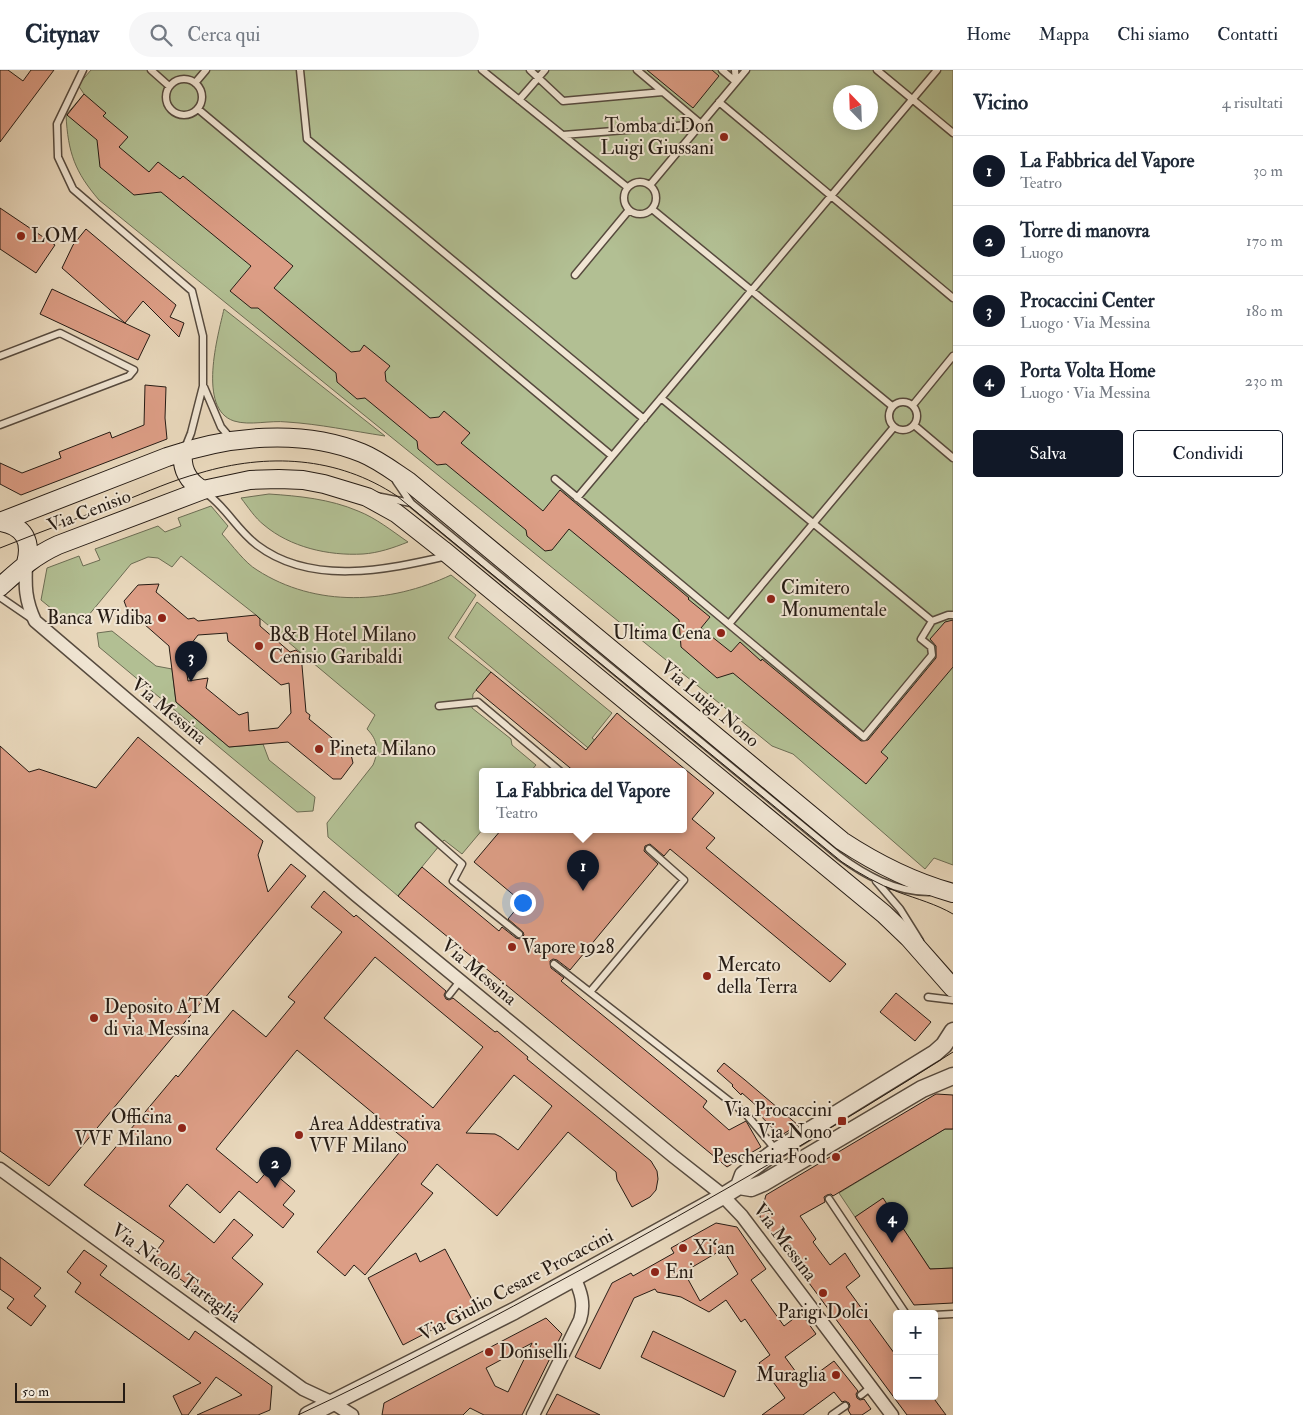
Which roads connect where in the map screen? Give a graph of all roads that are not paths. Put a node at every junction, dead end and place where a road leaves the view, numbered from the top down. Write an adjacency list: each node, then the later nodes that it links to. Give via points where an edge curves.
1 (83, 70): 36 (lane, via 57,124 58,157 73,189 192,291 203,336)
2 (151, 70): 17 (lane)
3 (206, 70): 16 (lane)
4 (300, 70): 40 (lane, via 307,139)
5 (530, 70): 14 (lane)
6 (545, 70): 14 (lane)
7 (637, 70): 18 (lane)
8 (722, 70): 15 (lane)
9 (735, 70): 15 (lane)
10 (746, 70): 15 (lane)
11 (878, 70): 19 (lane)
12 (936, 70): 19 (lane)
13 (485, 71): 20 (lane)
14 (538, 78): 18 (lane, via 563,101); 20 (lane)
15 (736, 82): 21 (lane)
16 (195, 83): 17 (lane, via 184,79); 22 (lane, via 202,93)
17 (169, 86): 22 (lane, via 166,102 172,112 182,116)
18 (663, 92): 23 (lane)
19 (912, 99): 24 (lane); 28 (lane)
20 (519, 100): 25 (lane)
21 (719, 102): 23 (lane); 28 (lane)
22 (198, 109): 46 (lane)
23 (701, 124): 25 (lane); 26 (lane)
24 (953, 133)
25 (563, 135): 27 (lane)
26 (650, 185): 27 (lane, via 641,181); 29 (lane, via 656,194)
27 (627, 187): 30 (lane, via 624,202)
28 (831, 196): 32 (lane); 33 (lane)
29 (652, 208): 30 (lane, via 639,214); 32 (lane)
30 (629, 210): 31 (lane)
31 (575, 275)
32 (752, 290): 37 (lane); 39 (lane)
33 (953, 298)
34 (0, 356): 41 (lane, via 60,333 134,370 129,376)
35 (953, 356): 38 (lane)
36 (203, 386): 44 (lane, via 221,427); 45 (lane)
37 (661, 398): 40 (lane); 55 (lane)
38 (913, 405): 39 (lane, via 900,402); 42 (lane, via 917,412)
39 (892, 406): 43 (lane, via 889,414)
40 (644, 419): 46 (lane)
41 (0, 425)
42 (914, 425): 43 (lane, via 906,430); 47 (lane)
43 (894, 426): 55 (lane)
44 (233, 440): 45 (main road, Via Cenisio); 48 (main road, Via Luigi Nono, via 306,439 341,445)
45 (183, 452): 50 (main road, via 186,473 192,483); 54 (main road, Via Cenisio)
46 (612, 456): 52 (lane)
47 (953, 458)
48 (386, 465): 53 (lane); 69 (main road, Via Luigi Nono, via 842,841 884,866)
49 (555, 479): 52 (lane)
50 (203, 490): 51 (main road, Via Cenisio, via 250,480 279,479 303,480); 56 (lane, via 256,544 292,563 331,570 370,571); 57 (main road, Via Cenisio, via 58,545)
51 (353, 492): 53 (lane); 56 (main road, via 396,513)
52 (578, 498): 63 (lane)
53 (411, 503): 68 (lane, via 825,845)
54 (0, 522): 57 (main road, via 14,525 24,535 28,547)
55 (813, 523): 61 (lane); 63 (lane)
56 (450, 555): 71 (main road, via 884,914)
57 (26, 563): 58 (main road, Via Cenisio); 62 (street, via 25,592)
58 (0, 586)
59 (0, 597): 62 (lane, Via Messina)
60 (953, 615): 61 (lane)
61 (932, 621): 63 (lane, via 922,639 931,647 932,655 864,737)
62 (35, 622): 73 (street, Via Messina)
63 (729, 624)
64 (439, 706): 65 (lane, via 478,702)
65 (555, 768)
66 (419, 826): 70 (lane, via 462,864 453,881)
67 (650, 849): 75 (lane, via 684,880)
68 (873, 878): 69 (lane, via 908,890); 71 (lane, via 908,919)
69 (953, 893)
70 (519, 934)
71 (931, 961): 74 (main road)
72 (554, 964): 75 (lane)
73 (460, 981): 76 (lane); 84 (street, Via Messina)
74 (953, 988)
75 (590, 992): 81 (lane, via 746,1114)
76 (449, 995)
77 (928, 997): 78 (lane)
78 (953, 1000)
79 (953, 1031): 83 (street, Via Giulio Cesare Procaccini, via 940,1049 763,1160 743,1175)
80 (953, 1076): 83 (street, Via Giulio Cesare Procaccini, via 922,1089 806,1163 751,1188)
81 (771, 1144)
82 (0, 1169): 90 (street, Via Nicolò Tartaglia, via 302,1389)
83 (739, 1186): 84 (street, Via Giulio Cesare Procaccini)
84 (723, 1196): 86 (street, Via Giulio Cesare Procaccini); 96 (street, Via Messina, via 742,1216 866,1391)
85 (829, 1199): 87 (lane)
86 (574, 1277): 90 (street, Via Giulio Cesare Procaccini); 94 (street, via 584,1310)
87 (903, 1310)
88 (953, 1314): 89 (lane)
89 (938, 1315)
90 (332, 1403): 92 (street, Via Giulio Cesare Procaccini); 93 (street, Via Nicolò Tartaglia)
91 (845, 1406): 95 (lane)
92 (308, 1415)
93 (352, 1415)
94 (533, 1415)
95 (832, 1415)
96 (892, 1415)

